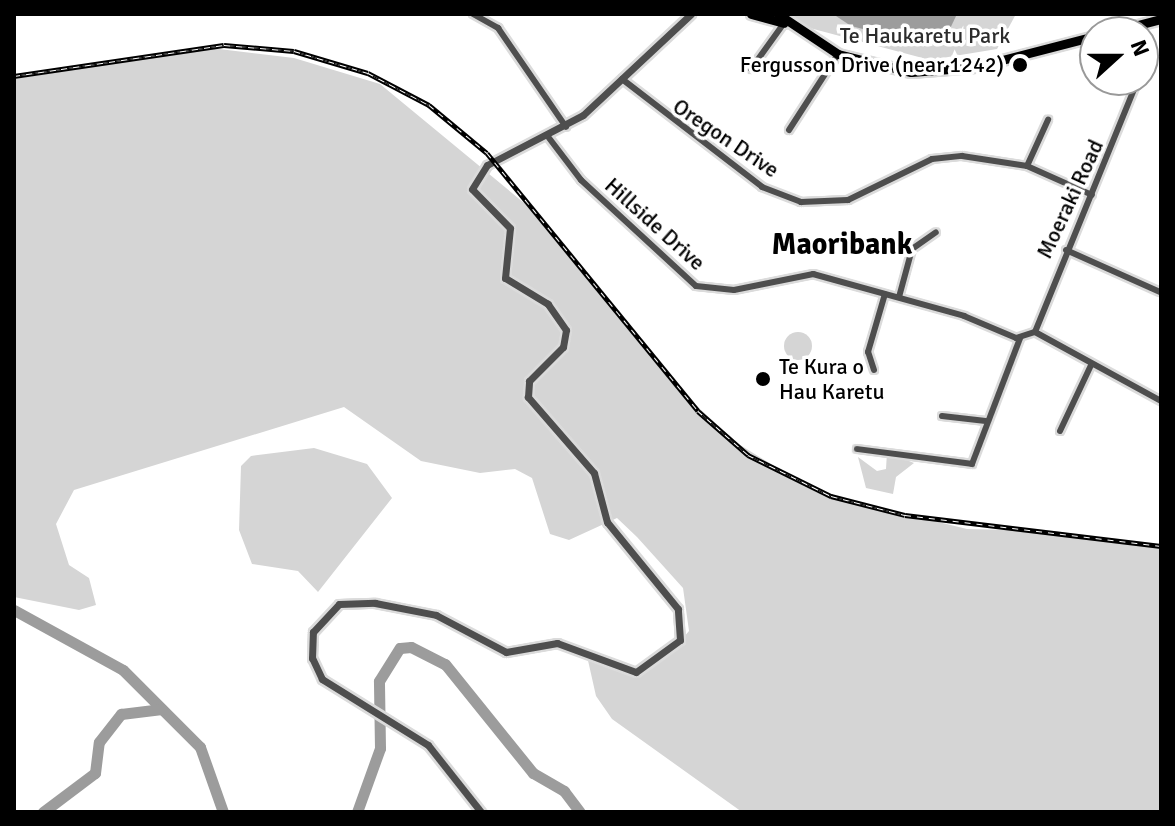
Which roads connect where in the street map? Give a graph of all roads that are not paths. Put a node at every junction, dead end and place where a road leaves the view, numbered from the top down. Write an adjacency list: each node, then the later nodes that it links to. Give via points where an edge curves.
1 (473, 14): 12 (street, via 498,28)
2 (691, 14): 9 (street)
3 (751, 14): 5 (highway)
4 (762, 14): 5 (highway)
5 (779, 20): 7 (highway); 8 (street)
6 (1079, 40): 7 (highway, via 928,73)
7 (838, 54): 13 (street)
8 (751, 69)
9 (622, 79): 12 (street); 15 (street, Oregon Drive, via 762,187 801,202 848,200 932,159 988,157)
10 (1132, 96): 16 (street, Moeraki Road)
11 (1048, 120): 15 (street)
12 (566, 127): 14 (street)
13 (789, 130)
14 (549, 138): 20 (street, Hillside Drive, via 581,180 696,286 734,290 806,273); 31 (street, via 494,161 473,185 476,199 508,224 505,278 548,304 564,325 563,347 532,377 527,393 594,473 607,522 673,602 682,635 670,651 632,672 565,645 510,653 427,612 344,603 316,625 312,658 326,683 386,715 436,753)
15 (1027, 166): 16 (street, Oregon Drive)
16 (1092, 195): 18 (street, Moeraki Road)
17 (936, 232): 21 (street, via 912,249)
18 (1066, 250): 19 (street); 22 (street, Moeraki Road)
19 (1160, 292)
20 (885, 294): 21 (street, Hillside Drive); 25 (street, via 868,352)
21 (899, 297): 23 (street, Hillside Drive)
22 (1035, 332): 23 (street); 24 (street)
23 (1020, 338): 28 (street)
24 (1091, 365): 26 (street); 29 (street)
25 (874, 370)
26 (1161, 401)
27 (942, 416): 28 (street)
28 (986, 421): 30 (street, via 972,464)
29 (1060, 431)
30 (857, 449)
31 (481, 812)

